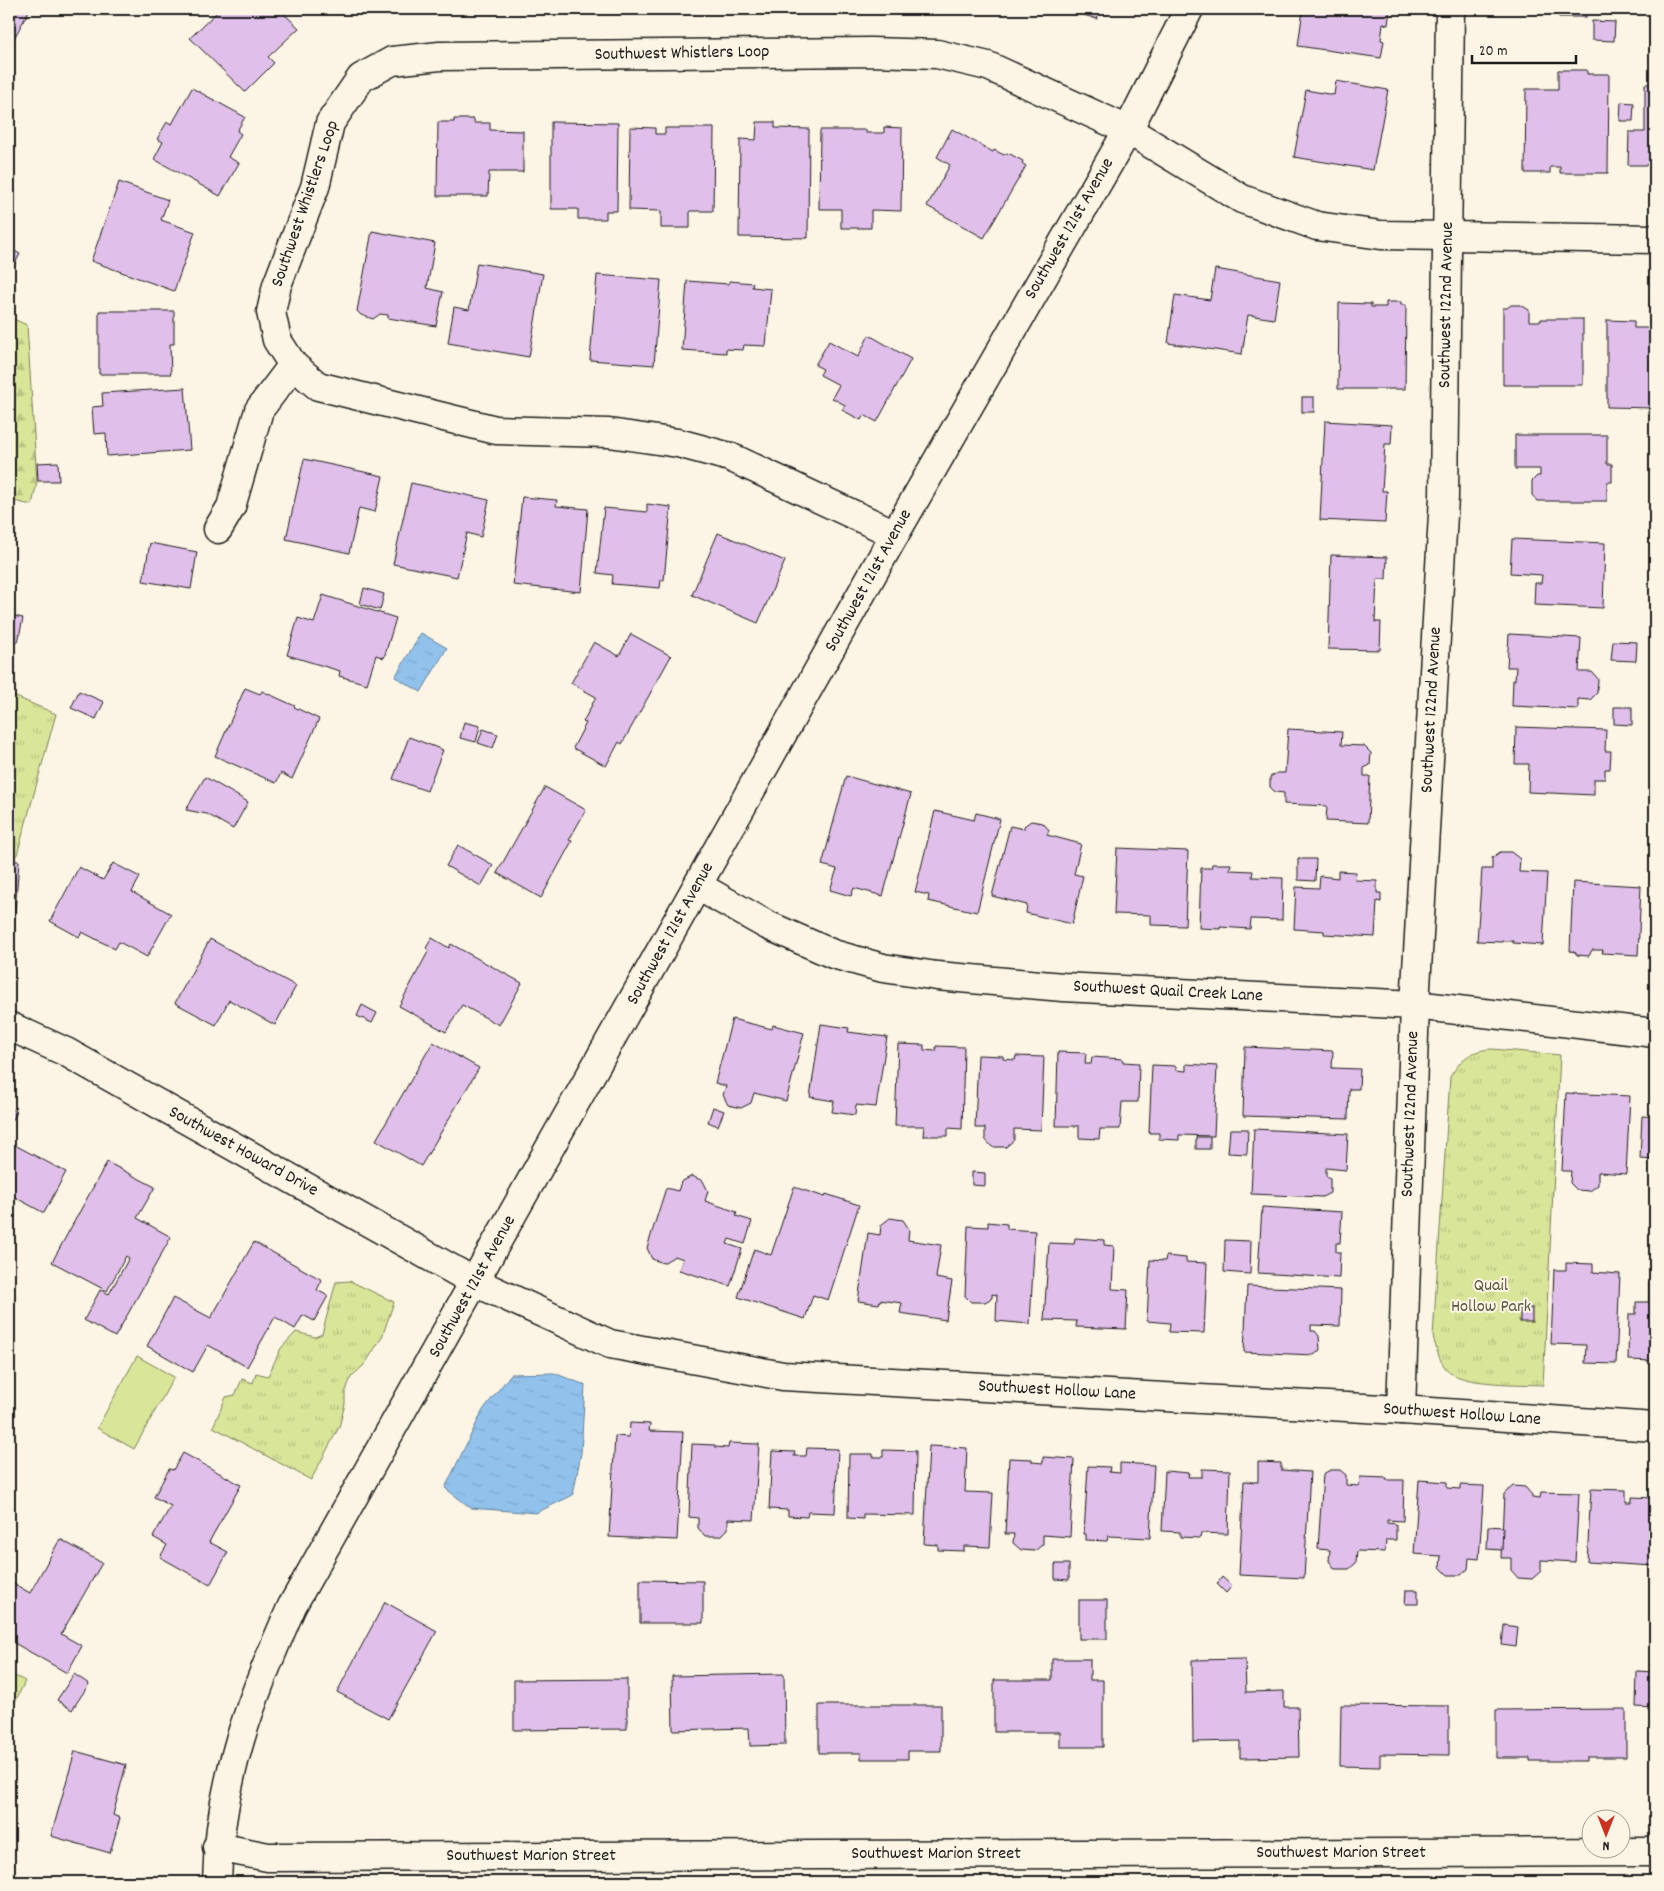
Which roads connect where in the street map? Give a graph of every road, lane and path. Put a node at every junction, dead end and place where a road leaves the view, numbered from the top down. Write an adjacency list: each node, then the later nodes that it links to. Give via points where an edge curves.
1 (1189, 9): 3 (street, Southwest 121st Avenue)
2 (1450, 9): 4 (street, Southwest 122nd Avenue)
3 (1128, 130): 4 (street, Southwest Whistlers Loop, via 1242,198 1317,226 1381,235); 6 (street, Southwest Whistlers Loop, via 988,66 937,54 440,56 392,60 361,78 330,123 315,187 277,285 271,312 277,340); 8 (street, Southwest 121st Avenue)
4 (1448, 236): 5 (street, Southwest Whistlers Loop); 10 (street, Southwest 122nd Avenue, via 1444,498)
5 (1655, 239)
6 (293, 365): 7 (street, via 259,410 231,507); 8 (street, Southwest Whistlers Loop, via 318,386 496,430 609,433 678,443 730,457)
7 (218, 529)
8 (895, 534): 9 (street, Southwest 121st Avenue)
9 (698, 886): 10 (street, Southwest Quail Creek Lane, via 767,925 833,954 884,968 1063,987); 13 (street, Southwest 121st Avenue)
10 (1416, 1005): 12 (street, Southwest Quail Creek Lane); 14 (street, Southwest 122nd Avenue)
11 (9, 1026): 13 (street, Southwest Howard Drive, via 66,1052)
12 (1655, 1033)
13 (475, 1282): 14 (street, Southwest Hollow Lane, via 610,1344 784,1376); 16 (street, Southwest 121st Avenue, via 289,1614 264,1670 238,1743)
14 (1401, 1410): 15 (street, Southwest Hollow Lane)
15 (1655, 1427)
16 (218, 1847): 17 (street, Southwest Marion Street, via 268,1857); 18 (street, Southwest 121st Avenue)
17 (1655, 1852)
18 (217, 1882)

